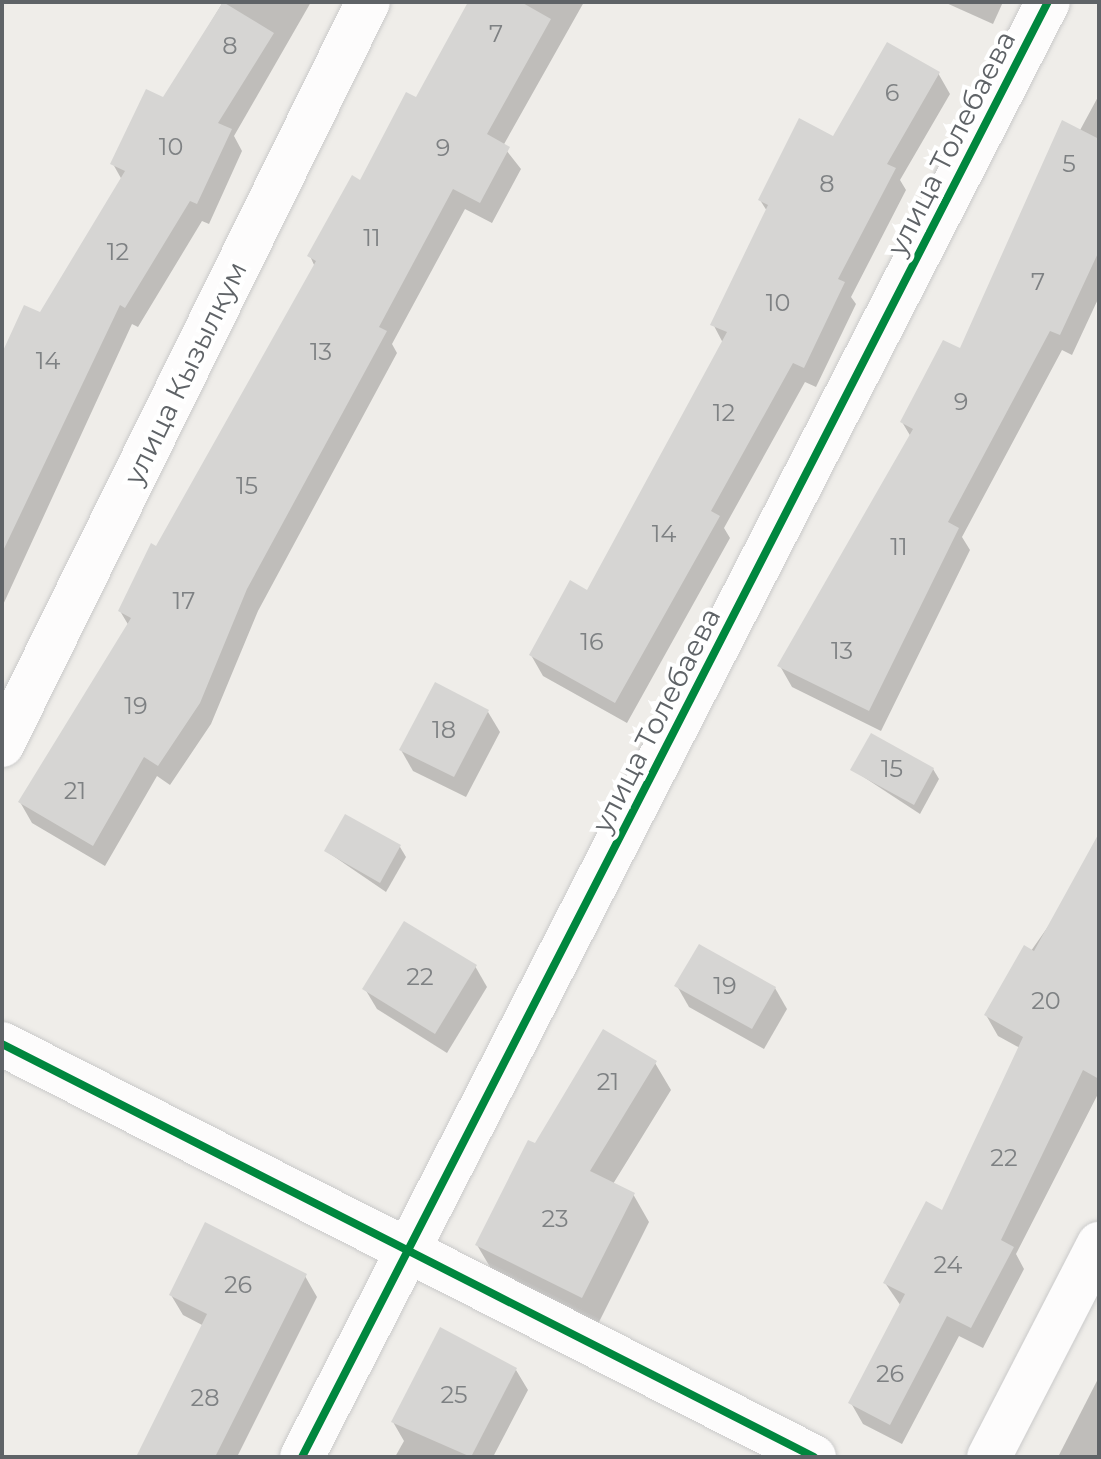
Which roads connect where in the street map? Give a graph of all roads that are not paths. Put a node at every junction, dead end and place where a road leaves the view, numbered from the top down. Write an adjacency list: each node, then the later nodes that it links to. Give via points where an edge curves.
1 (368, 2): 3 (street, улица Кызылкум)
2 (1048, 2): 6 (street, улица Толебаева)
3 (2, 745)
4 (2, 1044): 6 (street)
5 (1099, 1244): 9 (street)
6 (409, 1249): 7 (street, улица Толебаева); 8 (street)
7 (302, 1457)
8 (814, 1457)
9 (989, 1457)

